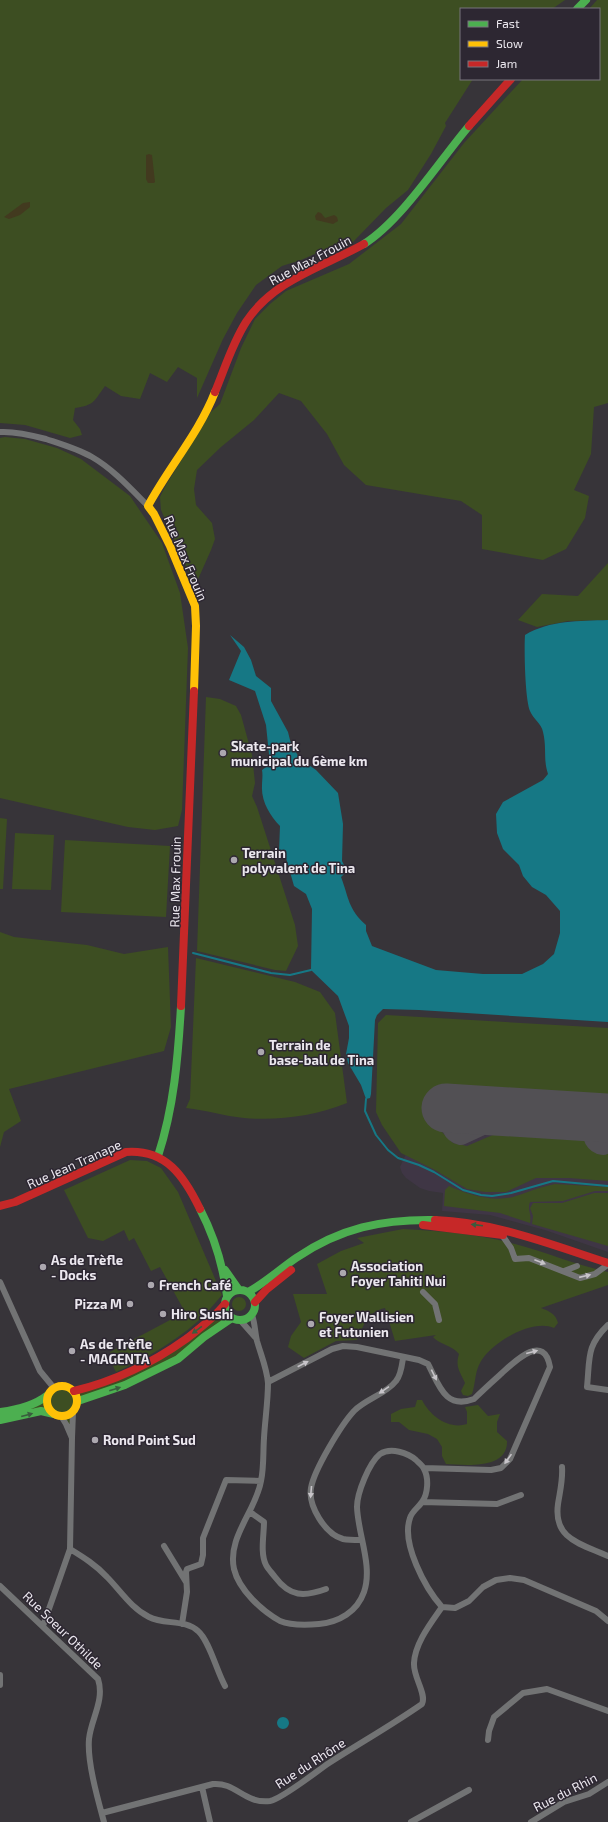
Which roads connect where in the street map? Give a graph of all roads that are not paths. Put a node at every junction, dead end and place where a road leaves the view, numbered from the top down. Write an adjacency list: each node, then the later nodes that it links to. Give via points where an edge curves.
1 (586, 0): 2 (main road)
2 (578, 8)
3 (510, 80): 5 (main road, Rue Max Frouin, via 483,108 397,215 374,237 278,289 255,310 234,343 206,412)
4 (0, 432): 5 (street, via 17,432 60,443 92,457 119,477)
5 (148, 506): 6 (main road, Rue Max Frouin, via 170,546 195,606 196,626 179,1044 173,1101)
6 (158, 1156): 7 (main road, Rue Jean Tranape, via 136,1151 126,1152 15,1202); 11 (main road, via 181,1175 196,1200)
7 (0, 1206)
8 (502, 1235): 9 (main road); 12 (street, one-way to 12, via 515,1259 529,1258); 17 (main road, via 399,1225 356,1233 310,1254)
9 (607, 1265): 12 (street, one-way to 9, via 580,1278 594,1274); 14 (main road, one-way to 14, via 542,1241 485,1226 404,1219 381,1222 339,1234 314,1246 252,1290)
10 (577, 1266): 12 (street)
11 (224, 1268): 14 (main road); 16 (main road)
12 (564, 1271)
13 (0, 1282): 25 (street, via 40,1371)
14 (243, 1291): 16 (main road, via 231,1293); 17 (main road)
15 (423, 1292): 20 (street, via 435,1304)
16 (226, 1300): 19 (main road, via 227,1312); 27 (main road, one-way to 27, via 216,1316 138,1370 111,1381)
17 (255, 1302): 18 (main road)
18 (252, 1315): 19 (main road); 22 (street)
19 (236, 1319): 22 (street, via 249,1328); 29 (main road, one-way to 19, via 150,1374 178,1359 204,1337)
20 (439, 1320)
21 (608, 1326): 26 (street, via 591,1346 587,1387)
22 (256, 1338): 24 (street)
23 (403, 1358): 24 (street, one-way to 23, via 332,1349 343,1346 357,1346); 36 (street, one-way to 36, via 428,1364 443,1393 452,1401 458,1402 474,1399 519,1357 529,1352 538,1350 549,1359 550,1367 510,1459 501,1468 475,1471); 41 (street, one-way to 41, via 396,1381 366,1401 344,1422 311,1487 310,1501 318,1518 342,1539)
24 (268, 1382): 37 (street)
25 (54, 1388): 27 (main road, via 67,1386); 28 (main road)
26 (608, 1390)
27 (74, 1391): 29 (main road)
28 (48, 1395): 30 (main road, via 39,1403 18,1410); 32 (main road, via 48,1405)
29 (78, 1401): 31 (main road)
30 (0, 1412)
31 (73, 1412): 32 (main road); 34 (street)
32 (57, 1415): 33 (main road, one-way to 32, via 41,1411); 34 (street, via 66,1424)
33 (0, 1420)
34 (72, 1438): 43 (street)
35 (562, 1467): 44 (street, via 558,1522 562,1532 569,1538)
36 (424, 1468): 39 (street, via 427,1492); 41 (street, via 405,1453 387,1451 379,1455 360,1489 357,1505)
37 (261, 1481): 40 (street); 45 (street, via 226,1480 203,1538 202,1560 200,1564 187,1569)
38 (521, 1495): 39 (street, via 497,1504)
39 (422, 1502): 48 (street, via 410,1518 410,1549 433,1597)
40 (250, 1512): 41 (street, via 236,1538 234,1570 242,1586 254,1600 282,1621 304,1625 333,1622 348,1614 361,1601 367,1582); 47 (street, via 264,1522 265,1564 278,1582 290,1592 301,1595)
41 (361, 1540)
42 (164, 1546): 45 (street)
43 (70, 1549): 50 (street, via 94,1564 125,1598 149,1617 166,1623); 51 (street)
44 (608, 1556)
45 (187, 1583): 50 (street)
46 (0, 1586): 51 (street, Rue Soeur Othilde)
47 (326, 1589)
48 (442, 1607): 49 (street, via 455,1608 469,1601 496,1580 510,1578 524,1580 596,1611); 58 (street, Rue du Rhône, via 424,1636 414,1662 414,1672 424,1700 418,1707 273,1800 260,1801 248,1798 222,1783)
49 (608, 1621)
50 (182, 1624): 54 (street, via 198,1630 205,1638)
51 (43, 1626): 60 (street, Rue Soeur Othilde, via 89,1669 100,1684 101,1691 89,1740)
52 (0, 1675): 53 (street)
53 (0, 1686)
54 (225, 1686)
55 (608, 1711): 56 (street, via 547,1689 524,1693 494,1717)
56 (488, 1740)
57 (608, 1782): 64 (street, Rue du Rhin, via 590,1794 564,1802)
58 (202, 1787): 60 (street, Rue du Rhône); 62 (street)
59 (469, 1790): 63 (street)
60 (102, 1813): 61 (street)
61 (104, 1822)
62 (210, 1822)
63 (411, 1822)
64 (531, 1822)

